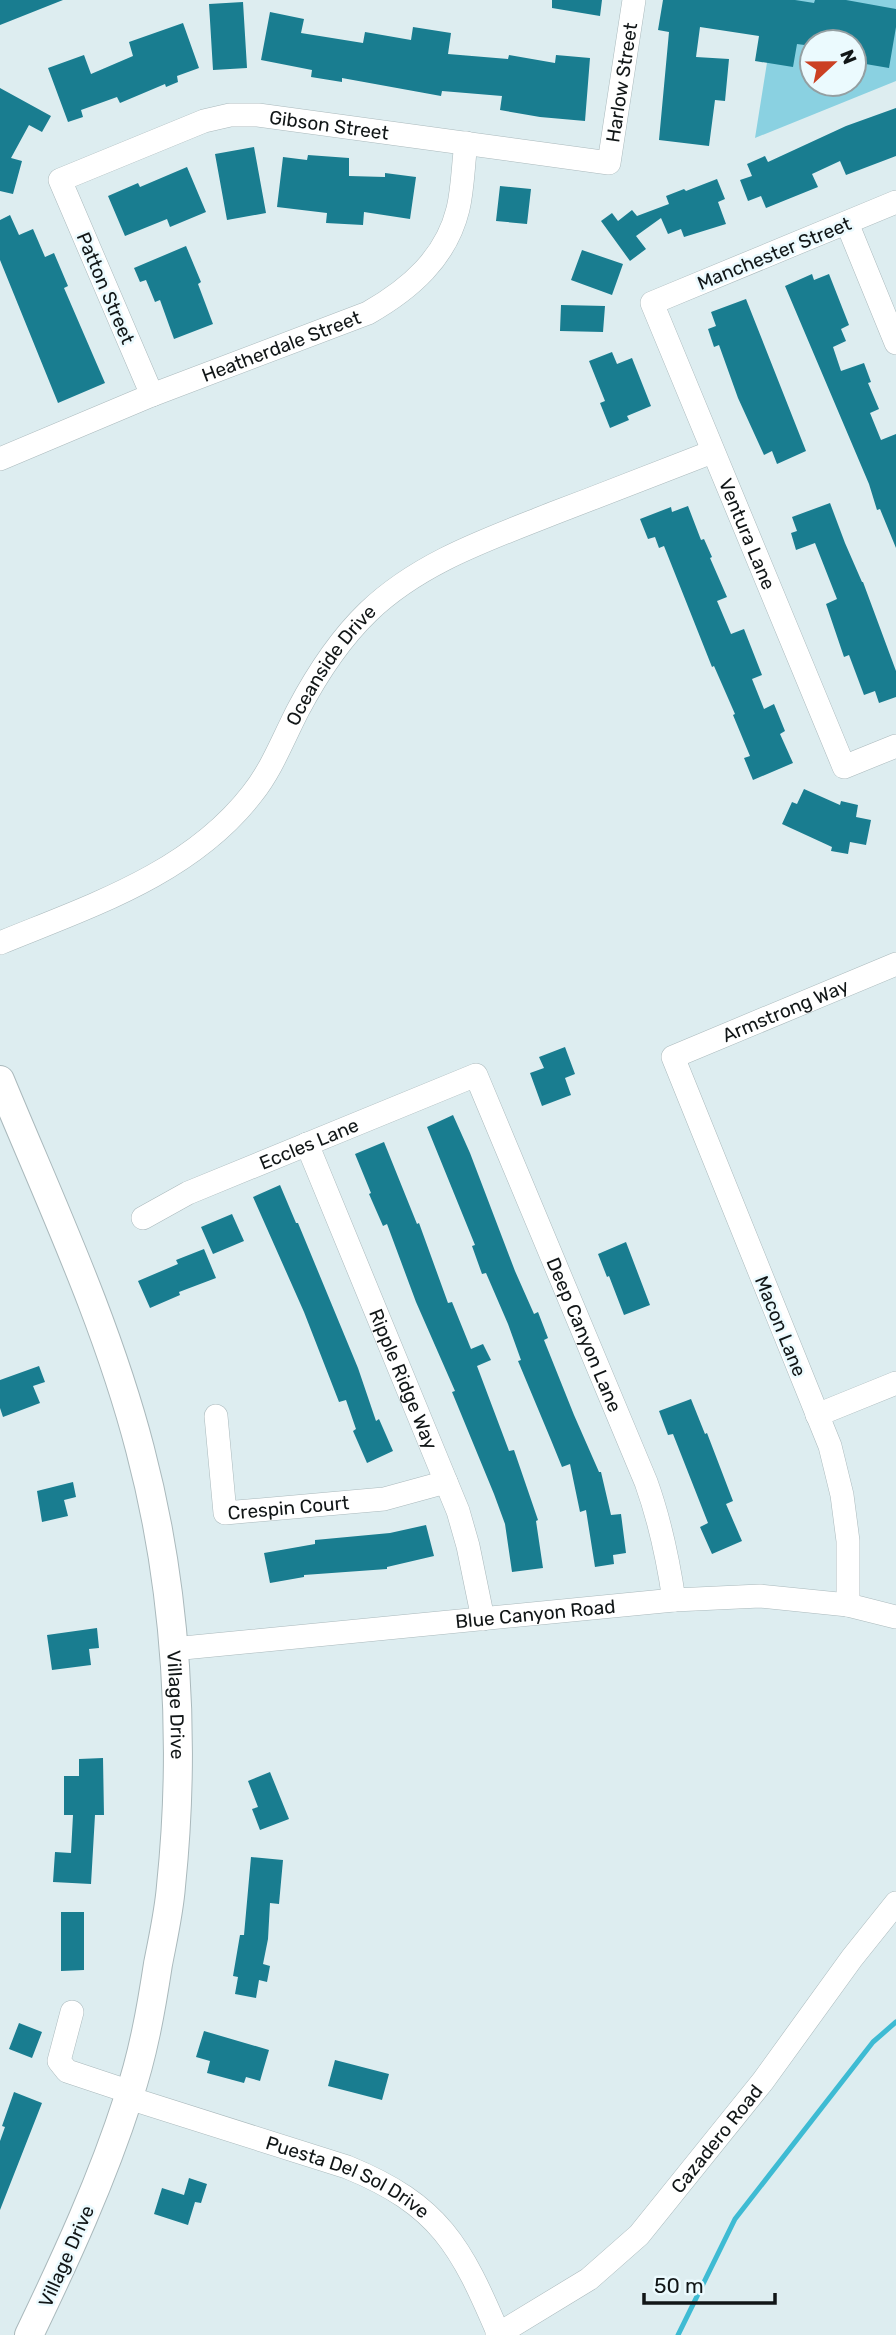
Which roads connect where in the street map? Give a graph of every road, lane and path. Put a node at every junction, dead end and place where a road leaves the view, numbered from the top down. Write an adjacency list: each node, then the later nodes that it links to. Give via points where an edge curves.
1 (634, 0): 3 (street, Harlow Street)
2 (466, 144): 3 (street, Gibson Street); 4 (street, Gibson Street, via 230,114); 9 (street, Heatherdale Street, via 457,209 443,245 423,273 398,296 368,313)
3 (609, 163)
4 (60, 180): 9 (street, Patton Street)
5 (896, 202): 6 (street, Manchester Street)
6 (846, 223): 7 (street, Manchester Street); 8 (street)
7 (652, 303): 10 (street, Ventura Lane)
8 (896, 343)
9 (152, 395): 11 (street, Heatherdale Street)
10 (712, 452): 12 (street, Ventura Lane, via 844,767); 13 (street, Oceanside Drive, via 473,545 396,589 338,645 252,794 209,838 120,894)
11 (0, 459)
12 (896, 746)
13 (0, 943)
14 (896, 964): 15 (street, Armstrong Way)
15 (673, 1056): 22 (street, Macon Lane)
16 (476, 1075): 18 (street, Eccles Lane); 24 (street, Deep Canyon Lane, via 650,1494 667,1548)
17 (0, 1080): 28 (main road, Village Drive, via 122,1387 157,1528)
18 (307, 1144): 19 (street, Eccles Lane, via 188,1193); 23 (street, Ripple Ridge Way)
19 (143, 1218)
20 (896, 1383): 22 (street)
21 (216, 1416): 23 (street, Crespin Court, via 225,1513 384,1499)
22 (817, 1416): 25 (street, Macon Lane, via 842,1495)
23 (446, 1482): 27 (street, Ripple Ridge Way, via 468,1546)
24 (674, 1600): 25 (street, Blue Canyon Road, via 760,1596); 27 (street, Blue Canyon Road)
25 (848, 1605): 26 (street, Blue Canyon Road)
26 (896, 1616)
27 (483, 1619): 28 (street, Blue Canyon Road)
28 (173, 1649): 31 (main road, Village Drive, via 177,1813 171,1889 149,2022)
29 (896, 1903): 33 (street, Cazadero Road, via 763,2081 639,2235 589,2279)
30 (72, 2012): 31 (street, Puesta Del Sol Drive, via 61,2066)
31 (130, 2095): 32 (main road, Village Drive, via 81,2225); 33 (street, Puesta Del Sol Drive, via 347,2167 404,2194 455,2244 475,2278)
32 (29, 2335)
33 (498, 2335)

